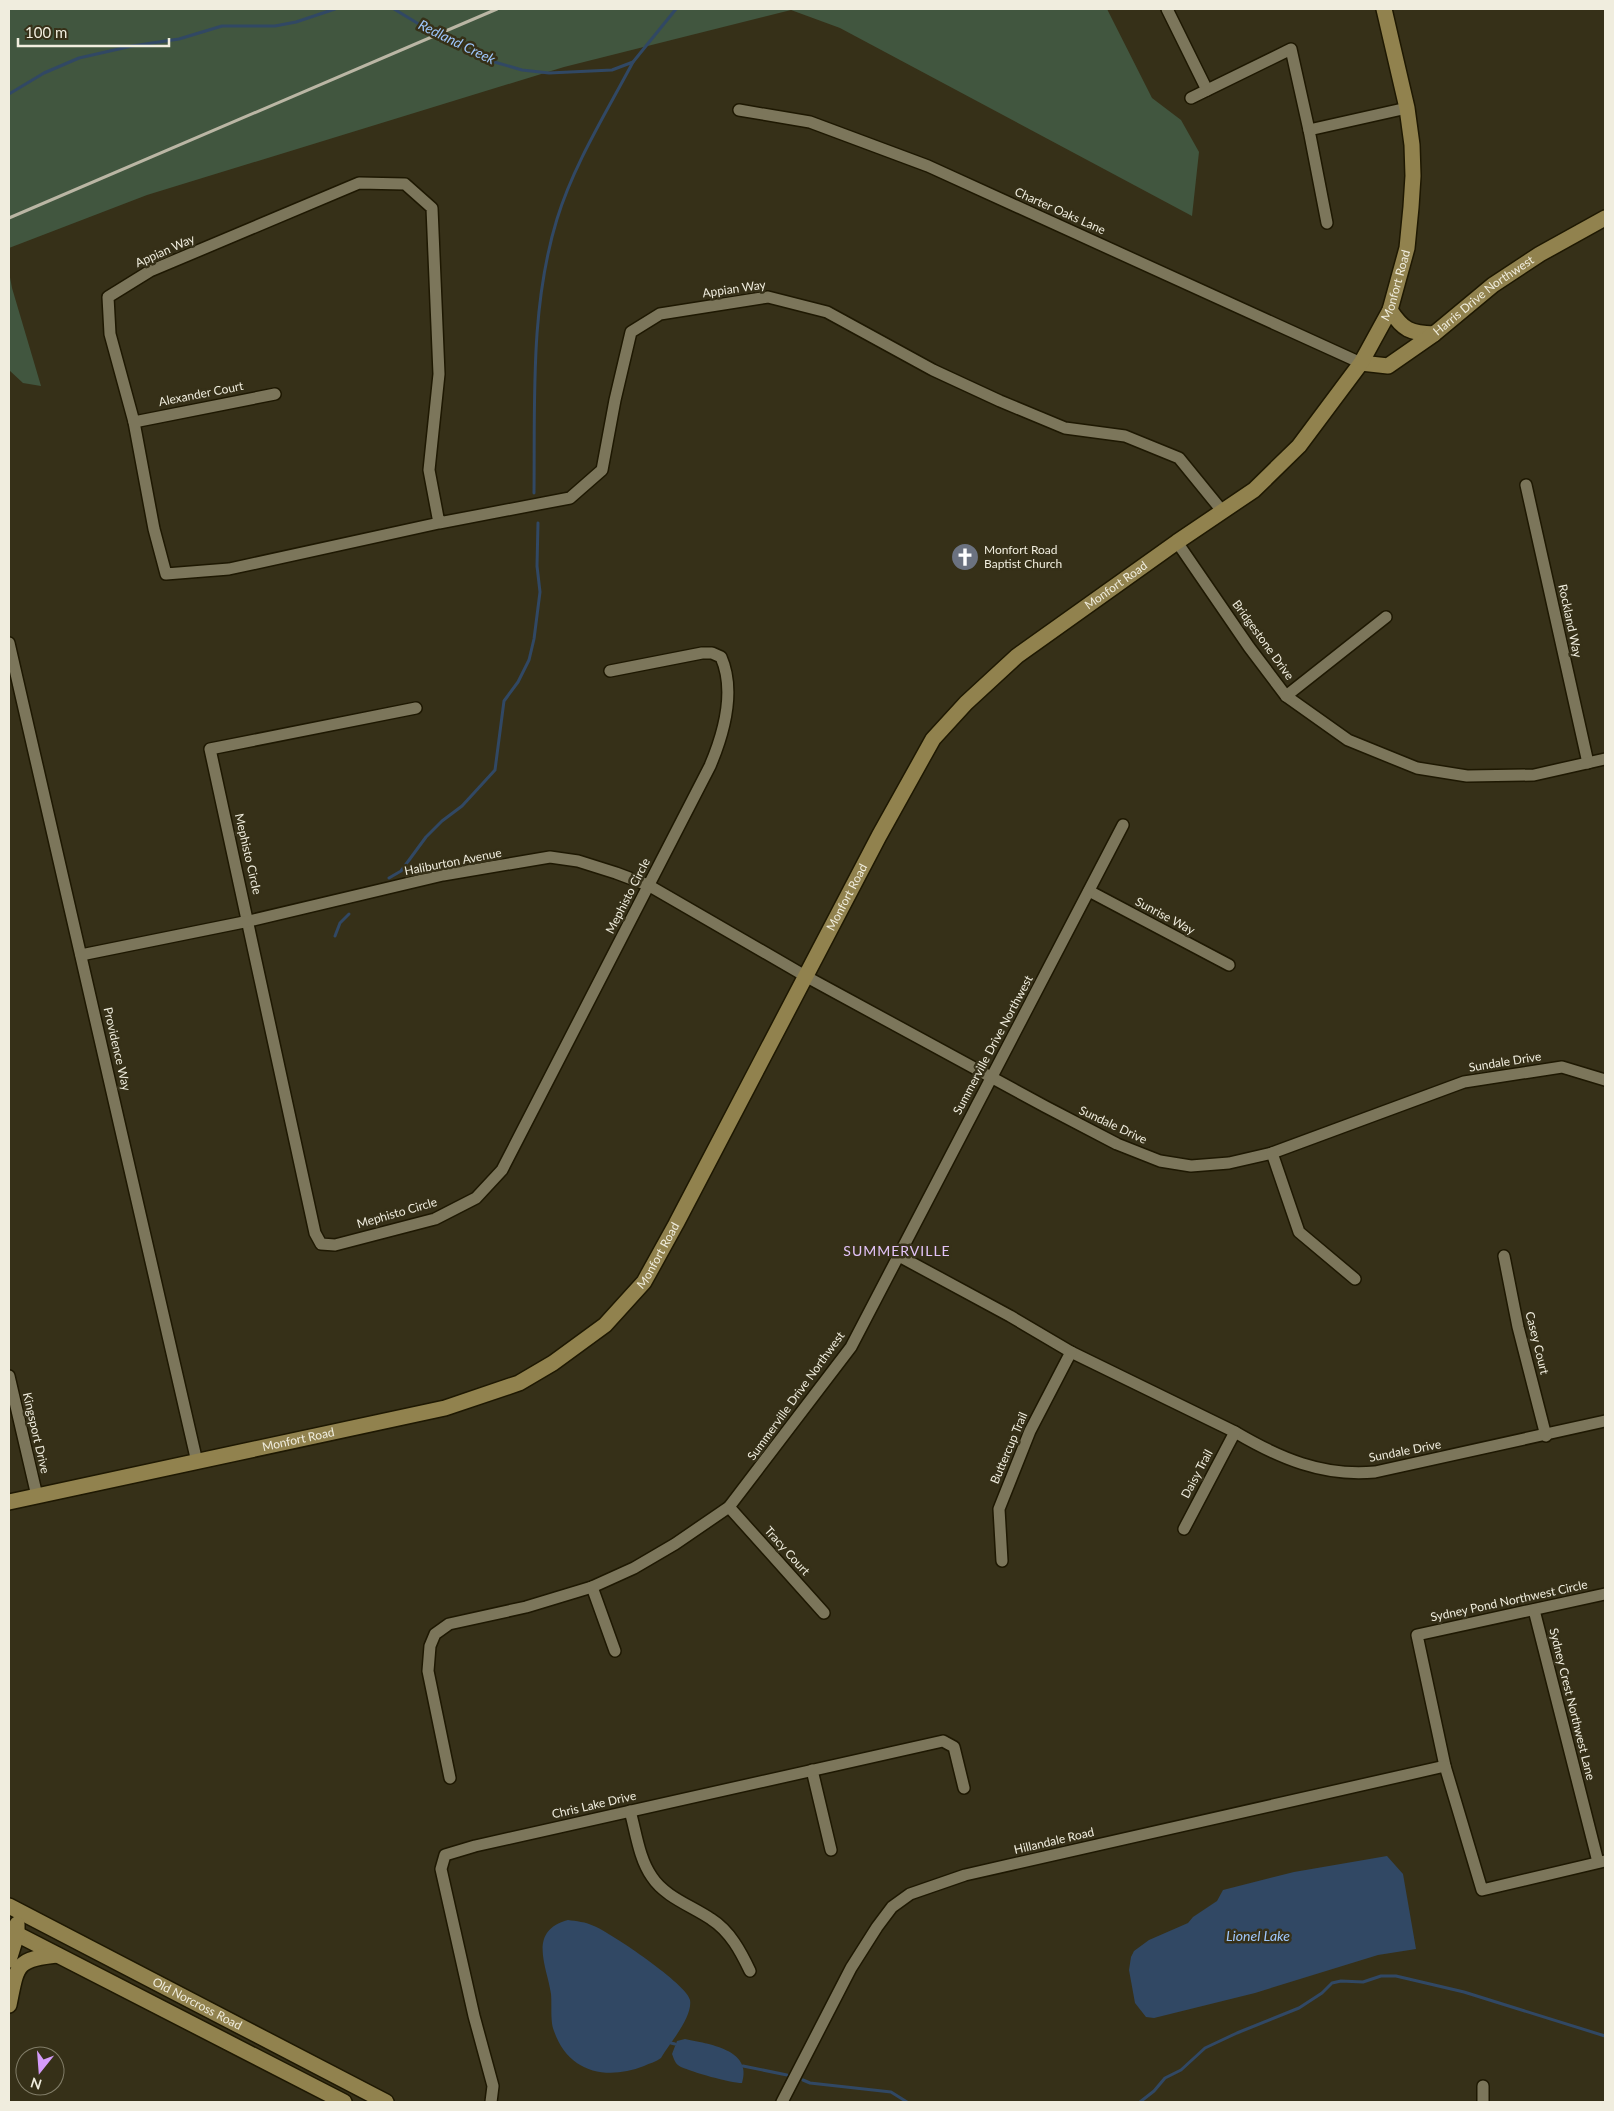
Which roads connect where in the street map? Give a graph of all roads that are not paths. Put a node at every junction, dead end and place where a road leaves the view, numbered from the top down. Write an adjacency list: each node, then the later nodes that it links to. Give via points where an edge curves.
1 (1167, 9): 3 (street)
2 (1384, 9): 5 (street, Monfort Road)
3 (1207, 90): 4 (street); 7 (street, via 1291,49)
4 (1191, 98)
5 (1407, 108): 7 (street); 10 (street, Monfort Road, via 1412,145 1412,207 1407,248)
6 (739, 110): 12 (street, Charter Oaks Lane, via 810,122 928,166)
7 (1309, 130): 9 (street)
8 (1605, 218): 11 (street, Harris Drive Northwest, via 1493,285)
9 (1327, 223)
10 (1390, 310): 11 (street, via 1399,324 1414,333); 12 (street, Monfort Road)
11 (1434, 334): 12 (street, Harris Drive Northwest, via 1388,366)
12 (1362, 363): 16 (street, Monfort Road, via 1299,446 1254,490)
13 (275, 394): 14 (street, Alexander Court)
14 (134, 422): 17 (street, Appian Way, via 154,530 166,574 228,569); 17 (street, Appian Way, via 110,334 108,297 150,270 359,183 406,184 432,208 439,374 429,470)
15 (1526, 485): 25 (street, Rockland Way)
16 (1223, 512): 17 (street, Appian Way, via 1179,458 1125,436 1065,428 933,370 827,312 768,296 660,314 631,332 602,470 570,498); 18 (street, Monfort Road)
17 (439, 523)
18 (1178, 542): 22 (street, Bridgestone Drive); 32 (street, Monfort Road, via 1017,656 933,738)
19 (1386, 617): 22 (street)
20 (9, 643): 30 (street, Providence Way)
21 (610, 671): 27 (street, Mephisto Circle, via 702,653 721,657 725,665 728,696 721,741)
22 (1286, 696): 25 (street, Bridgestone Drive, via 1348,740 1417,768 1467,776 1534,775)
23 (416, 708): 29 (street, Mephisto Circle, via 210,749)
24 (1605, 759): 25 (street, Bridgestone Drive)
25 (1588, 763)
26 (1123, 825): 28 (street, Summerville Drive Northwest)
27 (648, 885): 29 (street, Haliburton Avenue, via 616,872 550,857 443,875); 29 (street, Mephisto Circle, via 502,1170 476,1198 434,1219 335,1245 321,1244 315,1232); 32 (street, Haliburton Avenue)
28 (1089, 891): 31 (street, Sunrise Way); 33 (street, Summerville Drive Northwest)
29 (249, 921): 30 (street, Haliburton Avenue)
30 (81, 955): 44 (street, Providence Way)
31 (1229, 965)
32 (807, 977): 33 (street, Sundale Drive); 44 (street, Monfort Road, via 644,1282 606,1325 519,1383 480,1397 426,1413)
33 (992, 1076): 35 (street, Sundale Drive, via 1116,1144 1160,1161 1191,1166 1228,1163); 36 (street, Summerville Drive Northwest)
34 (1605, 1080): 35 (street, Sundale Drive, via 1562,1067 1464,1082)
35 (1272, 1153): 38 (street, via 1299,1232)
36 (900, 1256): 39 (street, Sundale Drive); 47 (street, Summerville Drive Northwest, via 851,1347)
37 (1504, 1256): 43 (street, Casey Court)
38 (1355, 1279)
39 (1071, 1352): 42 (street, Sundale Drive); 49 (street, Buttercup Trail, via 1030,1430 999,1509)
40 (9, 1376): 45 (street, Kingsport Drive)
41 (1605, 1421): 43 (street, Sundale Drive)
42 (1235, 1432): 43 (street, Sundale Drive, via 1294,1462 1348,1474 1375,1472); 48 (street, Daisy Trail)
43 (1546, 1436)
44 (197, 1462): 45 (street, Monfort Road)
45 (37, 1496): 46 (street, Monfort Road)
46 (9, 1502)
47 (729, 1507): 50 (street, Summerville Drive Northwest, via 642,1564); 53 (street, Tracy Court)
48 (1184, 1529)
49 (1002, 1561)
50 (592, 1588): 54 (street); 57 (street, Summerville Drive Northwest, via 449,1624 435,1634 430,1646 428,1671)
51 (1605, 1594): 52 (street, Sydney Pond Northwest Circle)
52 (1534, 1610): 55 (street, Sydney Pond Northwest Circle, via 1417,1635); 61 (street, Sydney Crest Northwest Lane)
53 (824, 1614)
54 (615, 1651)
55 (1446, 1766): 61 (street, Sydney Pond Northwest Circle, via 1482,1890); 72 (street, Hillandale Road, via 966,1875 910,1894 892,1907 851,1968)
56 (812, 1770): 58 (street, Chris Lake Drive, via 943,1741 954,1747); 59 (street, Chris Lake Drive); 60 (street)
57 (450, 1778)
58 (964, 1788)
59 (630, 1811): 66 (street, via 651,1877 665,1892 725,1930); 71 (street, Chris Lake Drive, via 475,1846 445,1856 441,1869 493,2086)
60 (830, 1850)
61 (1601, 1861)
62 (12, 1911): 63 (street); 70 (street, Old Norcross Road)
63 (13, 1932): 64 (street, Old Norcross Road); 65 (street)
64 (58, 1955): 67 (street, via 38,1957 20,1965); 69 (street, Old Norcross Road)
65 (9, 1960)
66 (750, 1971)
67 (9, 2005)
68 (1483, 2086): 73 (street)
69 (344, 2102)
70 (386, 2102)
71 (492, 2102)
72 (782, 2102)
73 (1483, 2102)

